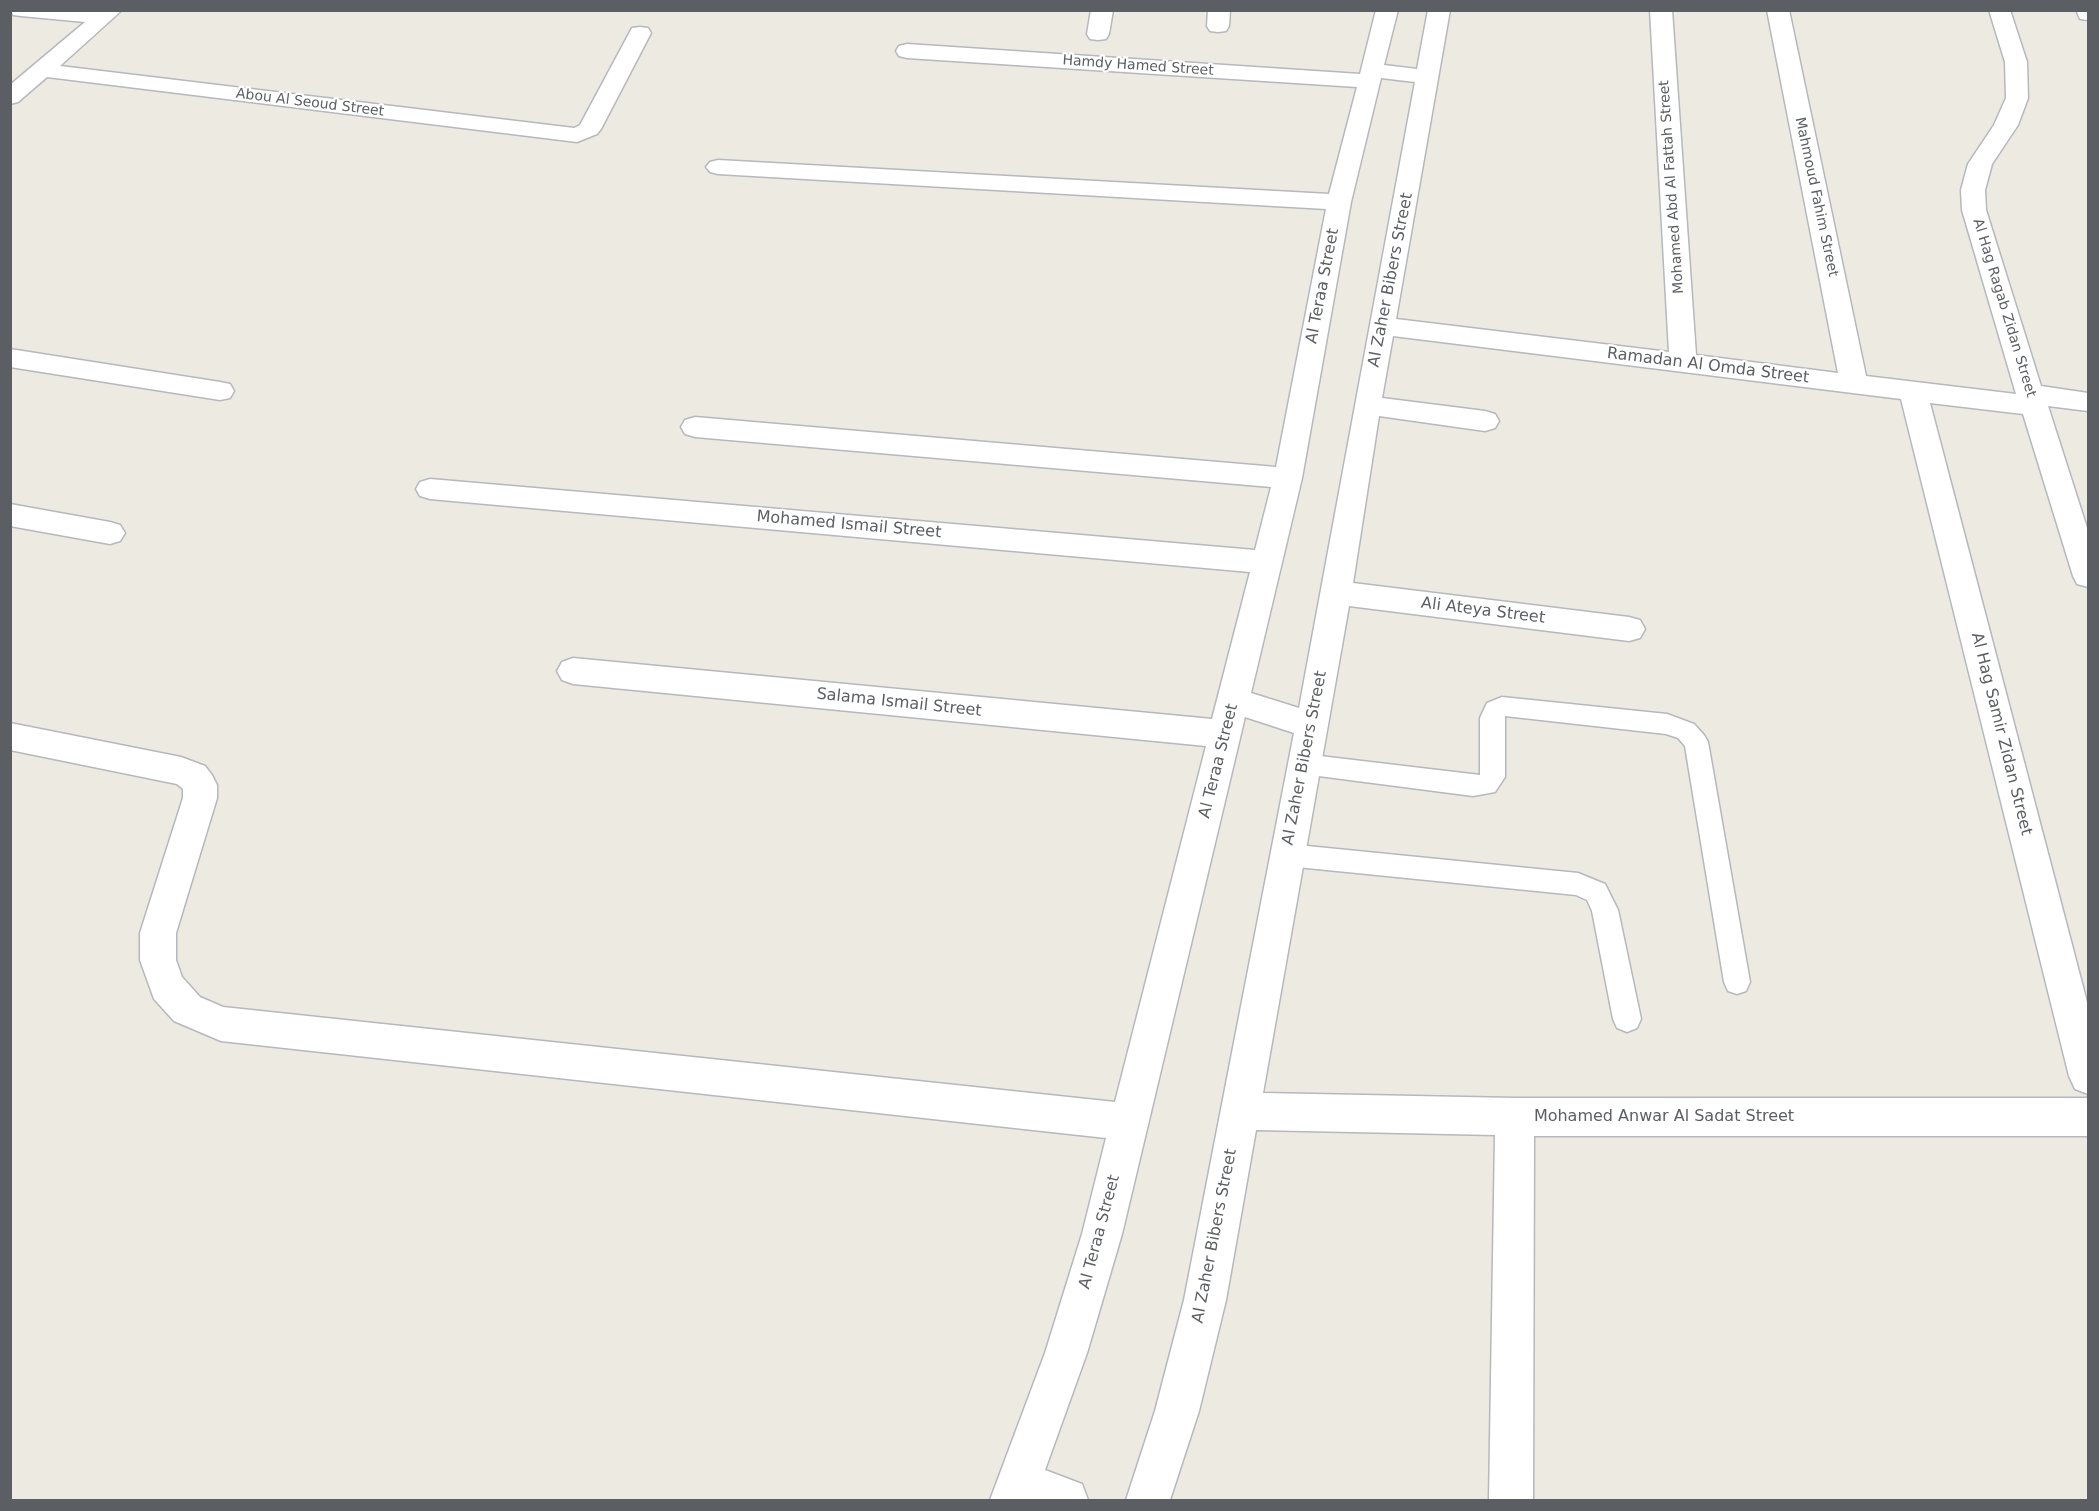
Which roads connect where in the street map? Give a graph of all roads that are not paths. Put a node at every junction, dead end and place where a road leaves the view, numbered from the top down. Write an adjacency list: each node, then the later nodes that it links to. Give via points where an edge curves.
1 (21, 10): 8 (street)
2 (1102, 10): 10 (street)
3 (1387, 10): 13 (street, Al Teraa Street)
4 (1439, 10): 14 (street, Al Zaher Bibers Street)
5 (1661, 10): 20 (street, Mohamed Abd Al Fattah Street)
6 (1778, 10): 21 (street, Mahmoud Fahim Street)
7 (1999, 10): 24 (street, Al Hag Ragab Zidan Street, via 2016,62 2017,98 2006,125 1980,164 1973,190 1974,210)
8 (108, 14): 12 (street)
9 (640, 33): 12 (street, Abou Al Seoud Street, via 589,129 578,135)
10 (1098, 34)
11 (907, 51): 13 (street, Hamdy Hamed Street)
12 (42, 70): 15 (street)
13 (1371, 75): 14 (street, Hamdy Hamed Street); 17 (street, Al Teraa Street)
14 (1428, 77): 18 (street, Al Zaher Bibers Street)
15 (10, 97)
16 (718, 167): 17 (street)
17 (1339, 202): 29 (street, Al Teraa Street)
18 (1382, 326): 20 (street, Ramadan Al Omda Street); 26 (street, Al Zaher Bibers Street)
19 (10, 358): 22 (street)
20 (1683, 363): 21 (street, Ramadan Al Omda Street)
21 (1854, 384): 23 (street, Ramadan Al Omda Street)
22 (220, 391)
23 (1912, 391): 24 (street, Ramadan Al Omda Street); 47 (street, Al Hag Samir Zidan Street)
24 (2032, 400): 25 (street, Ramadan Al Omda Street); 32 (street, Al Hag Ragab Zidan Street)
25 (2088, 402)
26 (1367, 405): 27 (street); 36 (street, Al Zaher Bibers Street)
27 (1485, 421)
28 (695, 427): 29 (street)
29 (1288, 478): 34 (street, Al Teraa Street)
30 (430, 489): 34 (street, Mohamed Ismail Street)
31 (10, 515): 33 (street)
32 (2081, 531): 35 (street, Al Hag Ragab Zidan Street)
33 (110, 534)
34 (1268, 562): 39 (street, Al Teraa Street)
35 (2088, 576)
36 (1336, 593): 37 (street, Ali Ateya Street); 40 (street, Al Zaher Bibers Street)
37 (1629, 629)
38 (573, 671): 41 (street, Salama Ismail Street)
39 (1234, 700): 40 (street); 41 (street, Al Teraa Street)
40 (1311, 725): 43 (street, Al Zaher Bibers Street)
41 (1225, 734): 51 (street, Al Teraa Street)
42 (10, 736): 51 (street, via 193,776 200,786 200,798 158,933 158,960 166,987 187,1009 221,1024)
43 (1303, 764): 44 (street, Al Zaher Bibers Street); 45 (lane, via 1486,785 1493,777 1492,717 1502,706 1667,724 1686,731 1696,742)
44 (1287, 855): 46 (lane, via 1578,884 1596,892 1605,910); 48 (street, Al Zaher Bibers Street)
45 (1737, 982)
46 (1627, 1019)
47 (2088, 1076)
48 (1239, 1112): 49 (street, Mohamed Anwar Al Sadat Street); 54 (street, Al Zaher Bibers Street, via 1205,1300 1177,1412)
49 (1515, 1117): 50 (street, Mohamed Anwar Al Sadat Street); 55 (street)
50 (2088, 1117)
51 (1128, 1122): 52 (street, Al Teraa Street, via 1102,1234 1066,1353)
52 (1016, 1491): 53 (street)
53 (1066, 1500)
54 (1148, 1500)
55 (1512, 1500)

